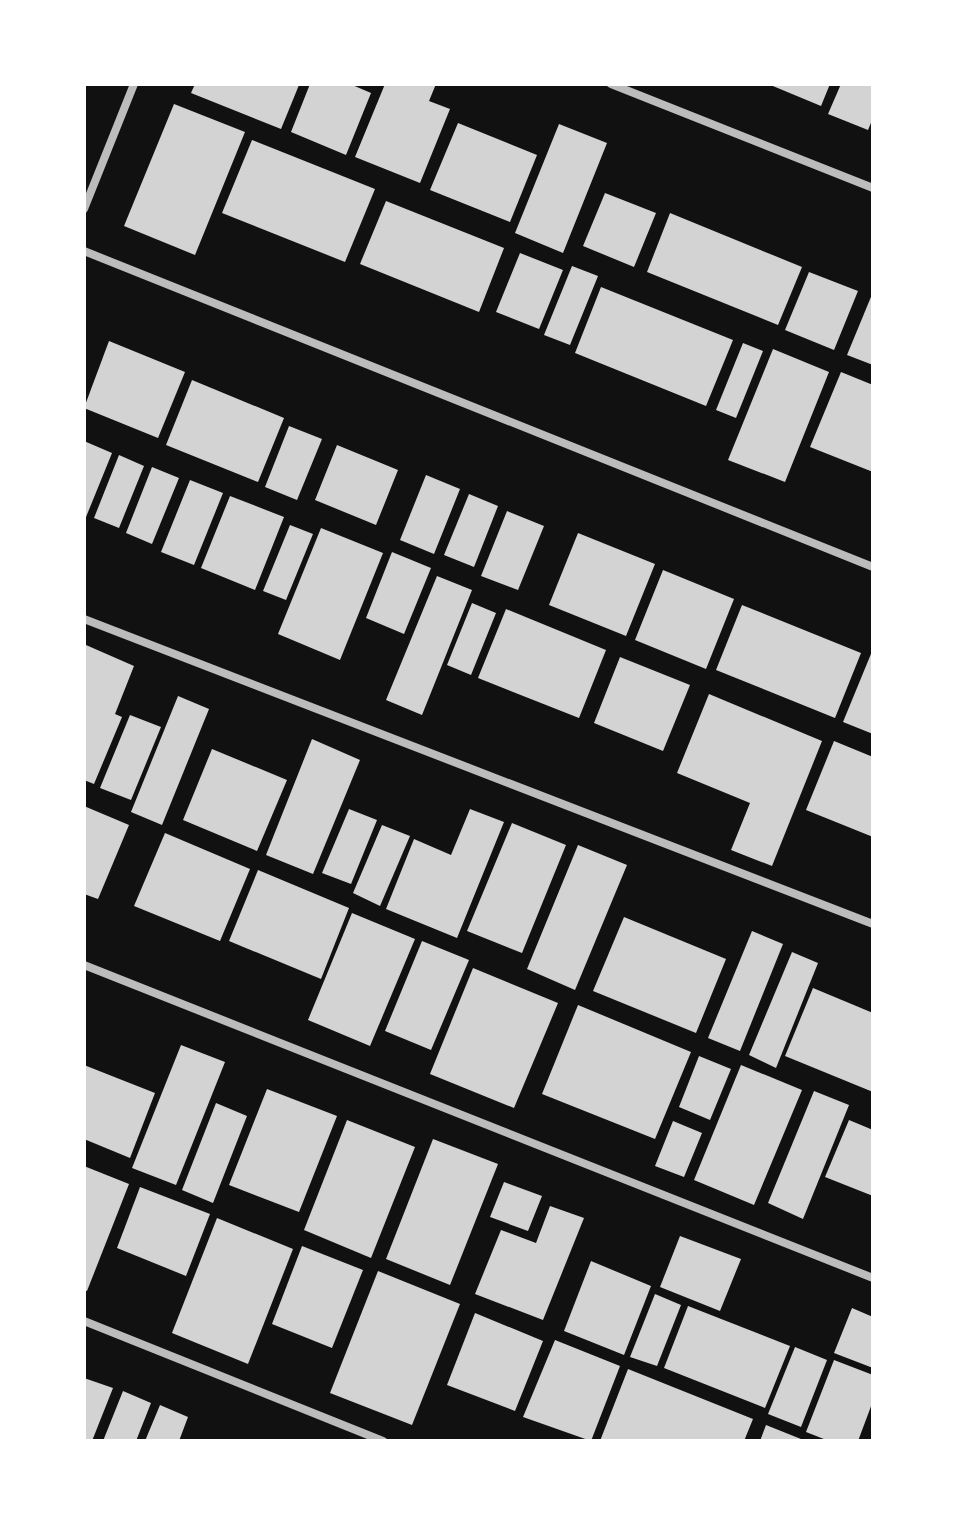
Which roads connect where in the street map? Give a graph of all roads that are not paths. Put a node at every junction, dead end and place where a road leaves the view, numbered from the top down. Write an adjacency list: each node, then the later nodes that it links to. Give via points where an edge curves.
1 (134, 84): 4 (street)
2 (611, 84): 3 (street)
3 (873, 188)
4 (84, 209)
5 (84, 251): 6 (street)
6 (873, 567)
7 (84, 619): 8 (street)
8 (873, 924)
9 (84, 965): 10 (street)
10 (873, 1278)
11 (84, 1321): 12 (street)
12 (383, 1441)

